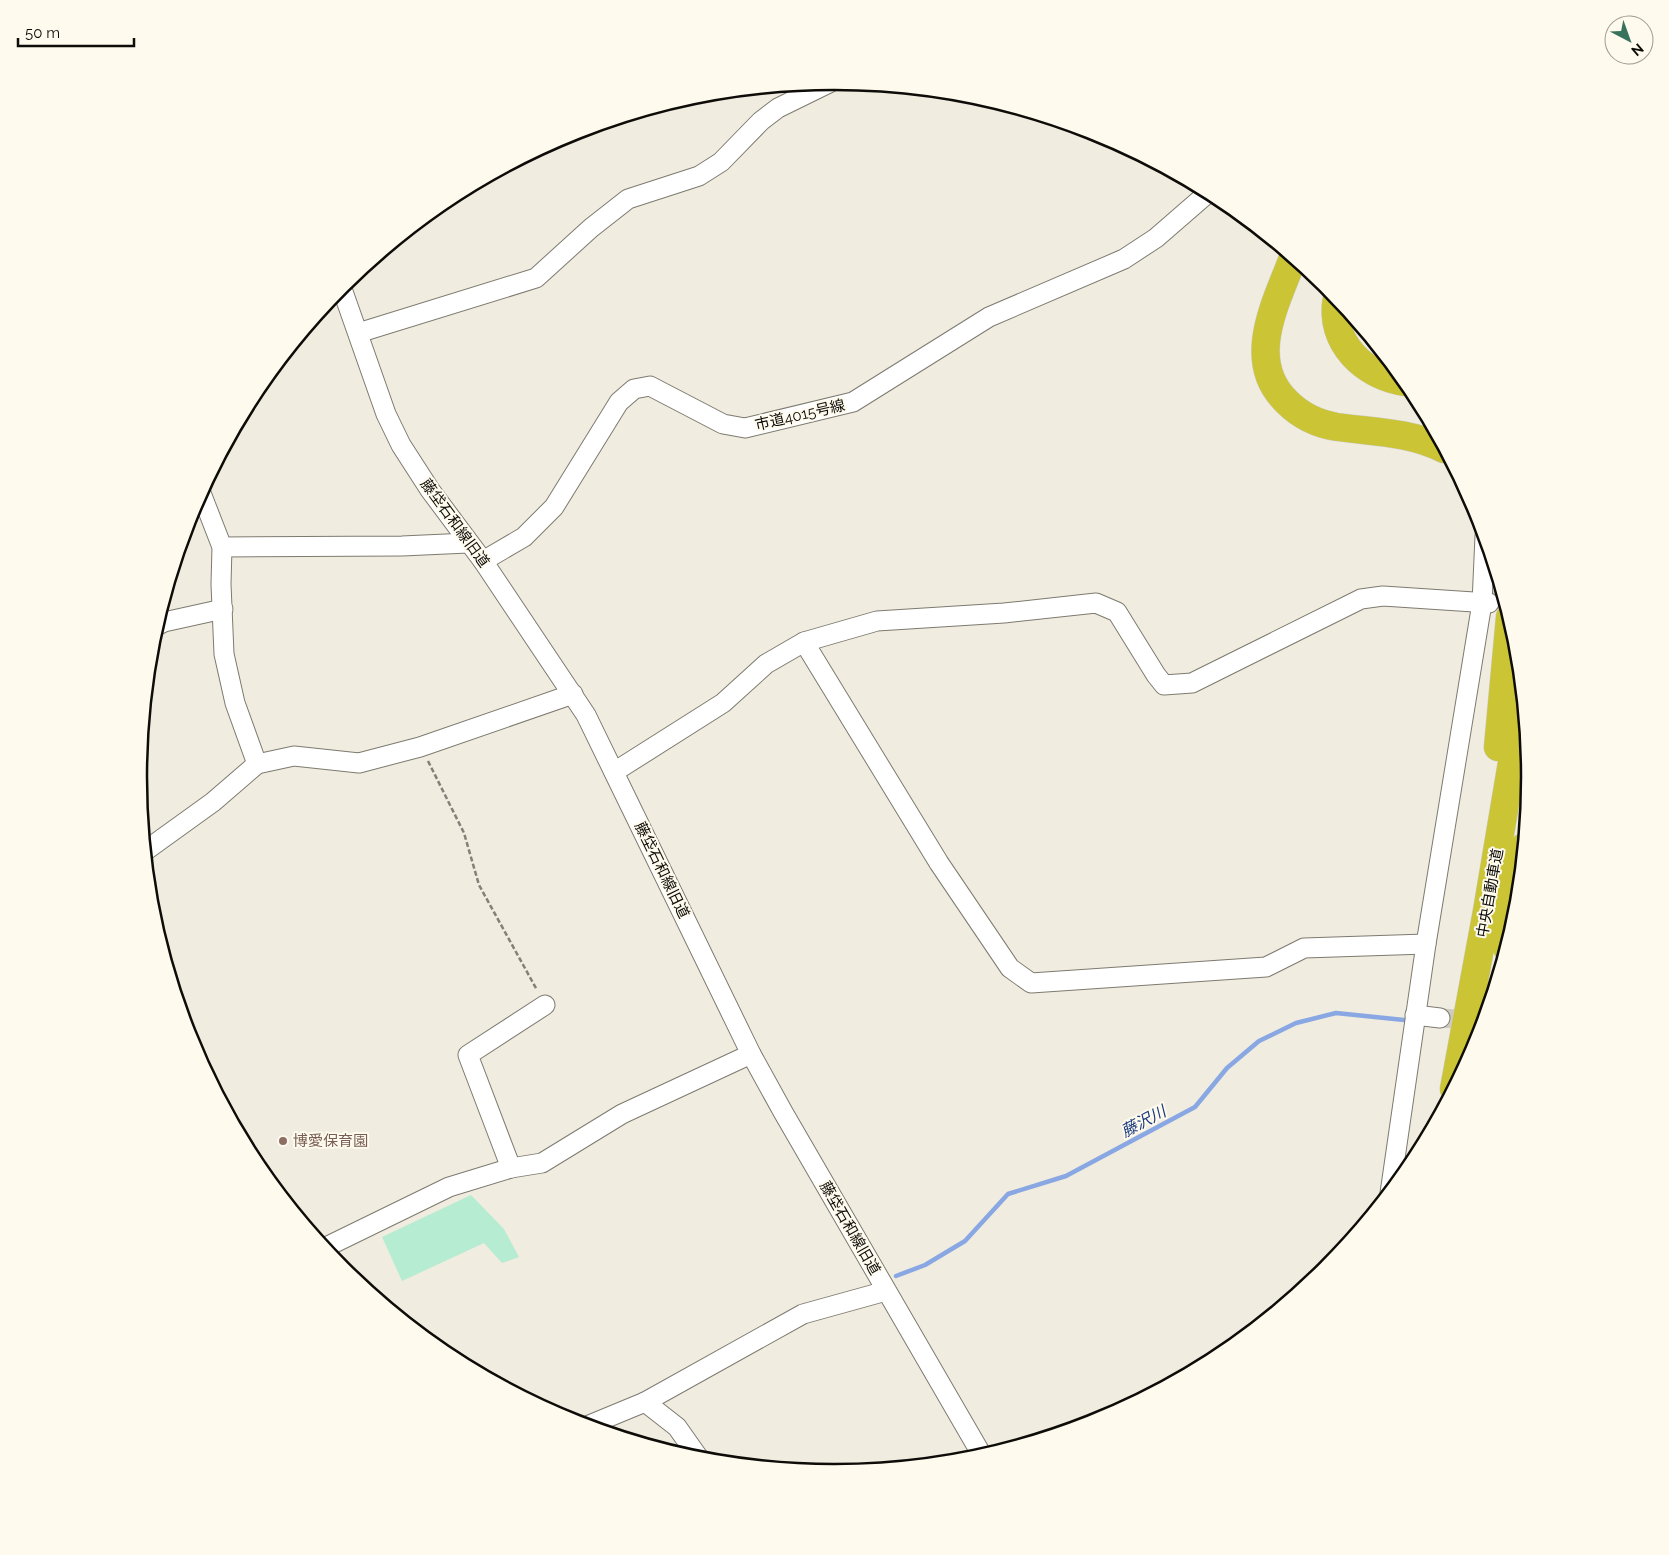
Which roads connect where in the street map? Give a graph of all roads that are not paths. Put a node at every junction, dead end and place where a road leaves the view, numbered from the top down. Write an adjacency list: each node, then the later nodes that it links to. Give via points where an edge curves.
1 (814, 90): 6 (street, via 778,108 721,162 699,176 628,198 536,278)
2 (1203, 198): 12 (street, 市道4015号線, via 1156,238 1124,259 989,317 853,402 745,428 723,424 650,386 634,389 619,402 554,507 524,536)
3 (1292, 265): 8 (highway, via 1266,337 1264,359 1280,396 1294,410 1312,420 1335,427 1403,434)
4 (344, 295): 6 (street, 藤垈石和線旧道)
5 (1337, 309): 7 (highway, via 1342,339 1351,354 1380,376)
6 (358, 333): 10 (street, 藤垈石和線旧道, via 386,414 401,445)
7 (1394, 379)
8 (1436, 444)
9 (205, 502): 11 (street)
10 (468, 543): 11 (street); 12 (street, 藤垈石和線旧道)
11 (222, 547): 15 (street)
12 (483, 561): 18 (street, 藤垈石和線旧道)
13 (1489, 566): 14 (street)
14 (1494, 608): 17 (street, via 1383,596 1361,599 1192,683 1164,685 1117,612 1096,603 877,621); 23 (highway); 24 (street)
15 (223, 609): 16 (street); 20 (street, via 224,654 235,703)
16 (165, 622)
17 (804, 642): 21 (street, via 766,664 723,703); 24 (street, via 939,863 1010,968 1030,983 1266,967 1304,948)
18 (573, 694): 20 (street, via 420,747 359,762 294,756); 21 (street, 藤垈石和線旧道)
19 (1519, 718): 23 (highway, 中央自動車道)
20 (258, 764): 22 (street)
21 (614, 772): 28 (street, 藤垈石和線旧道)
22 (151, 847)
23 (1487, 911): 29 (highway, 中央自動車道)
24 (1426, 944): 26 (street)
25 (545, 1005): 30 (street, via 468,1055)
26 (1415, 1015): 27 (street); 31 (street)
27 (1440, 1018)
28 (751, 1054): 30 (street, via 622,1114 542,1163); 33 (street, 藤垈石和線旧道)
29 (1458, 1067)
30 (511, 1168): 32 (street, via 449,1187)
31 (1392, 1179)
32 (331, 1245)
33 (886, 1291): 34 (street, via 803,1314); 36 (street, 藤垈石和線旧道)
34 (645, 1402): 35 (street); 37 (street, via 677,1427)
35 (596, 1422)
36 (979, 1450)
37 (694, 1451)

